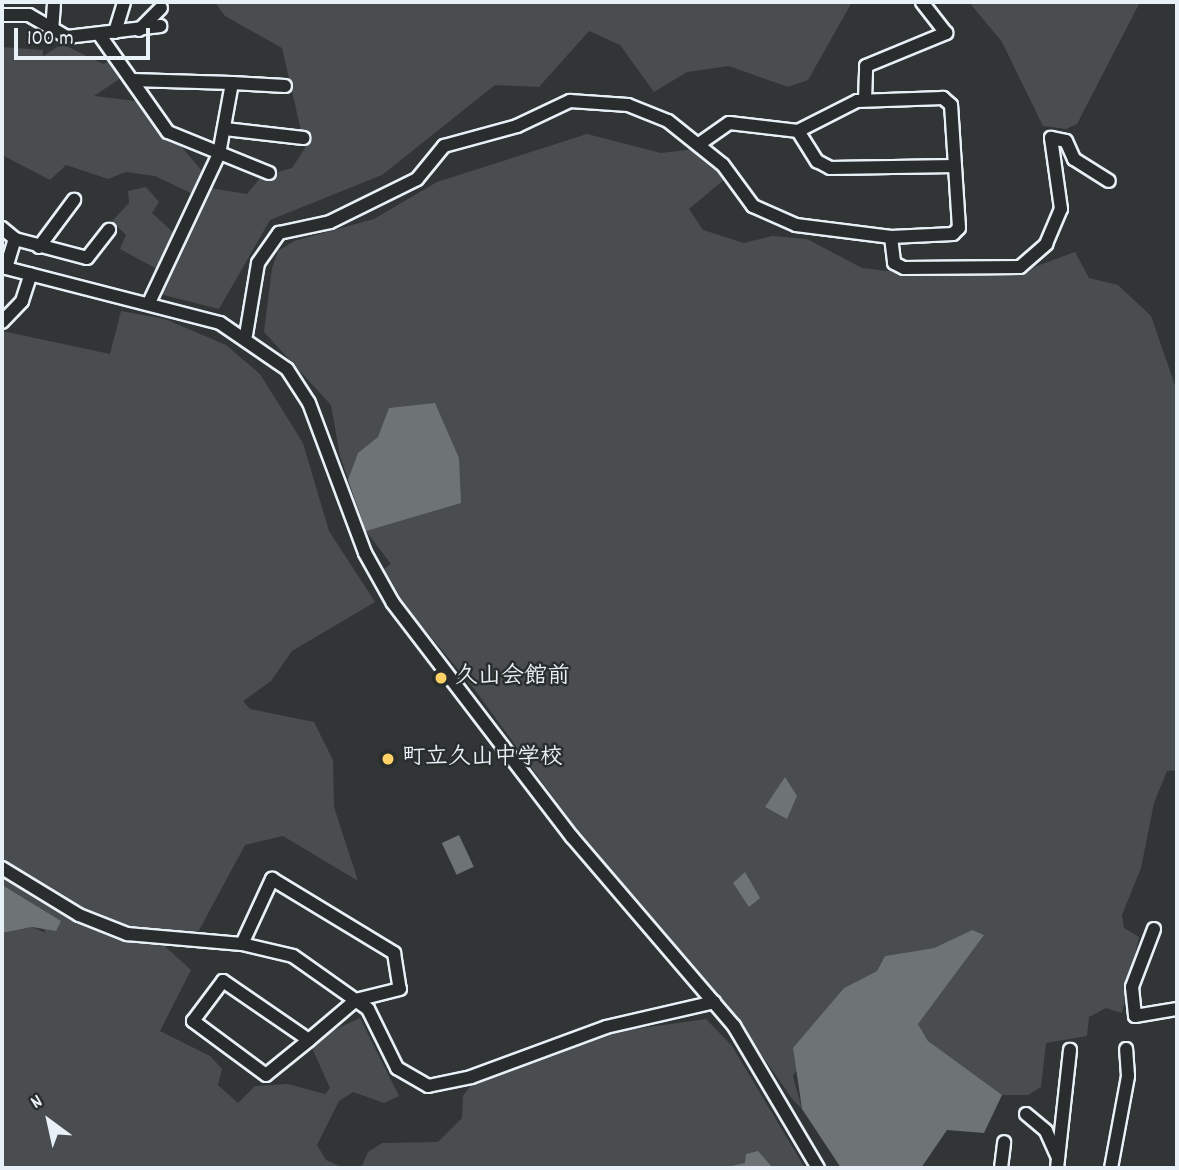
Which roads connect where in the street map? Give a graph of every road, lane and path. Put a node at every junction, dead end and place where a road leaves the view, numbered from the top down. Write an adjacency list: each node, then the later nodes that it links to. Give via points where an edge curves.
1 (54, 2): 8 (street)
2 (922, 2): 14 (street, via 946,33 866,66)
3 (124, 3): 9 (street)
4 (162, 8): 7 (street)
5 (2, 15): 8 (street, via 29,15)
6 (160, 26): 7 (street)
7 (139, 30): 9 (street)
8 (52, 32): 10 (street)
9 (114, 32): 10 (street)
10 (99, 34): 11 (street)
11 (132, 80): 12 (street); 19 (street, via 168,132)
12 (232, 83): 13 (street); 15 (street)
13 (285, 86)
14 (865, 100): 16 (street); 20 (street, via 943,98 951,105)
15 (225, 129): 17 (street); 19 (street)
16 (799, 131): 18 (street, via 729,123); 20 (street, via 817,161 830,168)
17 (303, 138)
18 (699, 144): 26 (street, via 743,196 768,214 796,225); 33 (street, via 649,111 599,100 570,101 517,127 444,146 405,186 330,222 279,233 258,263)
19 (219, 154): 21 (street); 31 (street)
20 (955, 166): 26 (street, via 959,228 953,234)
21 (269, 173)
22 (1108, 181): 26 (street, via 1074,159 1066,141 1051,138 1061,209 1046,244 1020,267 904,268 894,263)
23 (74, 200): 28 (street)
24 (2, 228): 27 (street)
25 (109, 230): 28 (street, via 88,258)
26 (891, 237)
27 (15, 239): 28 (street); 29 (street)
28 (39, 247)
29 (4, 268): 30 (street)
30 (31, 274): 31 (street); 32 (street, via 22,301)
31 (149, 303): 33 (street)
32 (2, 322)
33 (246, 335): 38 (street, via 276,358 305,396 365,553 398,610 572,837)
34 (2, 869): 36 (street, via 105,927)
35 (1154, 929): 39 (street, via 1132,987 1135,1016)
36 (242, 944): 37 (street, via 293,956); 37 (street, via 272,880 394,953 400,989)
37 (356, 1000): 38 (street, via 368,1009 397,1068 438,1087 606,1027); 40 (street)
38 (714, 1002): 46 (street, via 761,1064)
39 (1177, 1009)
40 (309, 1040): 40 (street, via 266,1075 194,1021 223,981)
41 (1125, 1049): 48 (street, via 1128,1076)
42 (1070, 1050): 45 (street)
43 (1026, 1114): 45 (street, via 1045,1130)
44 (1004, 1142): 47 (street)
45 (1058, 1163)
46 (818, 1168)
47 (1001, 1168)
48 (1111, 1168)

